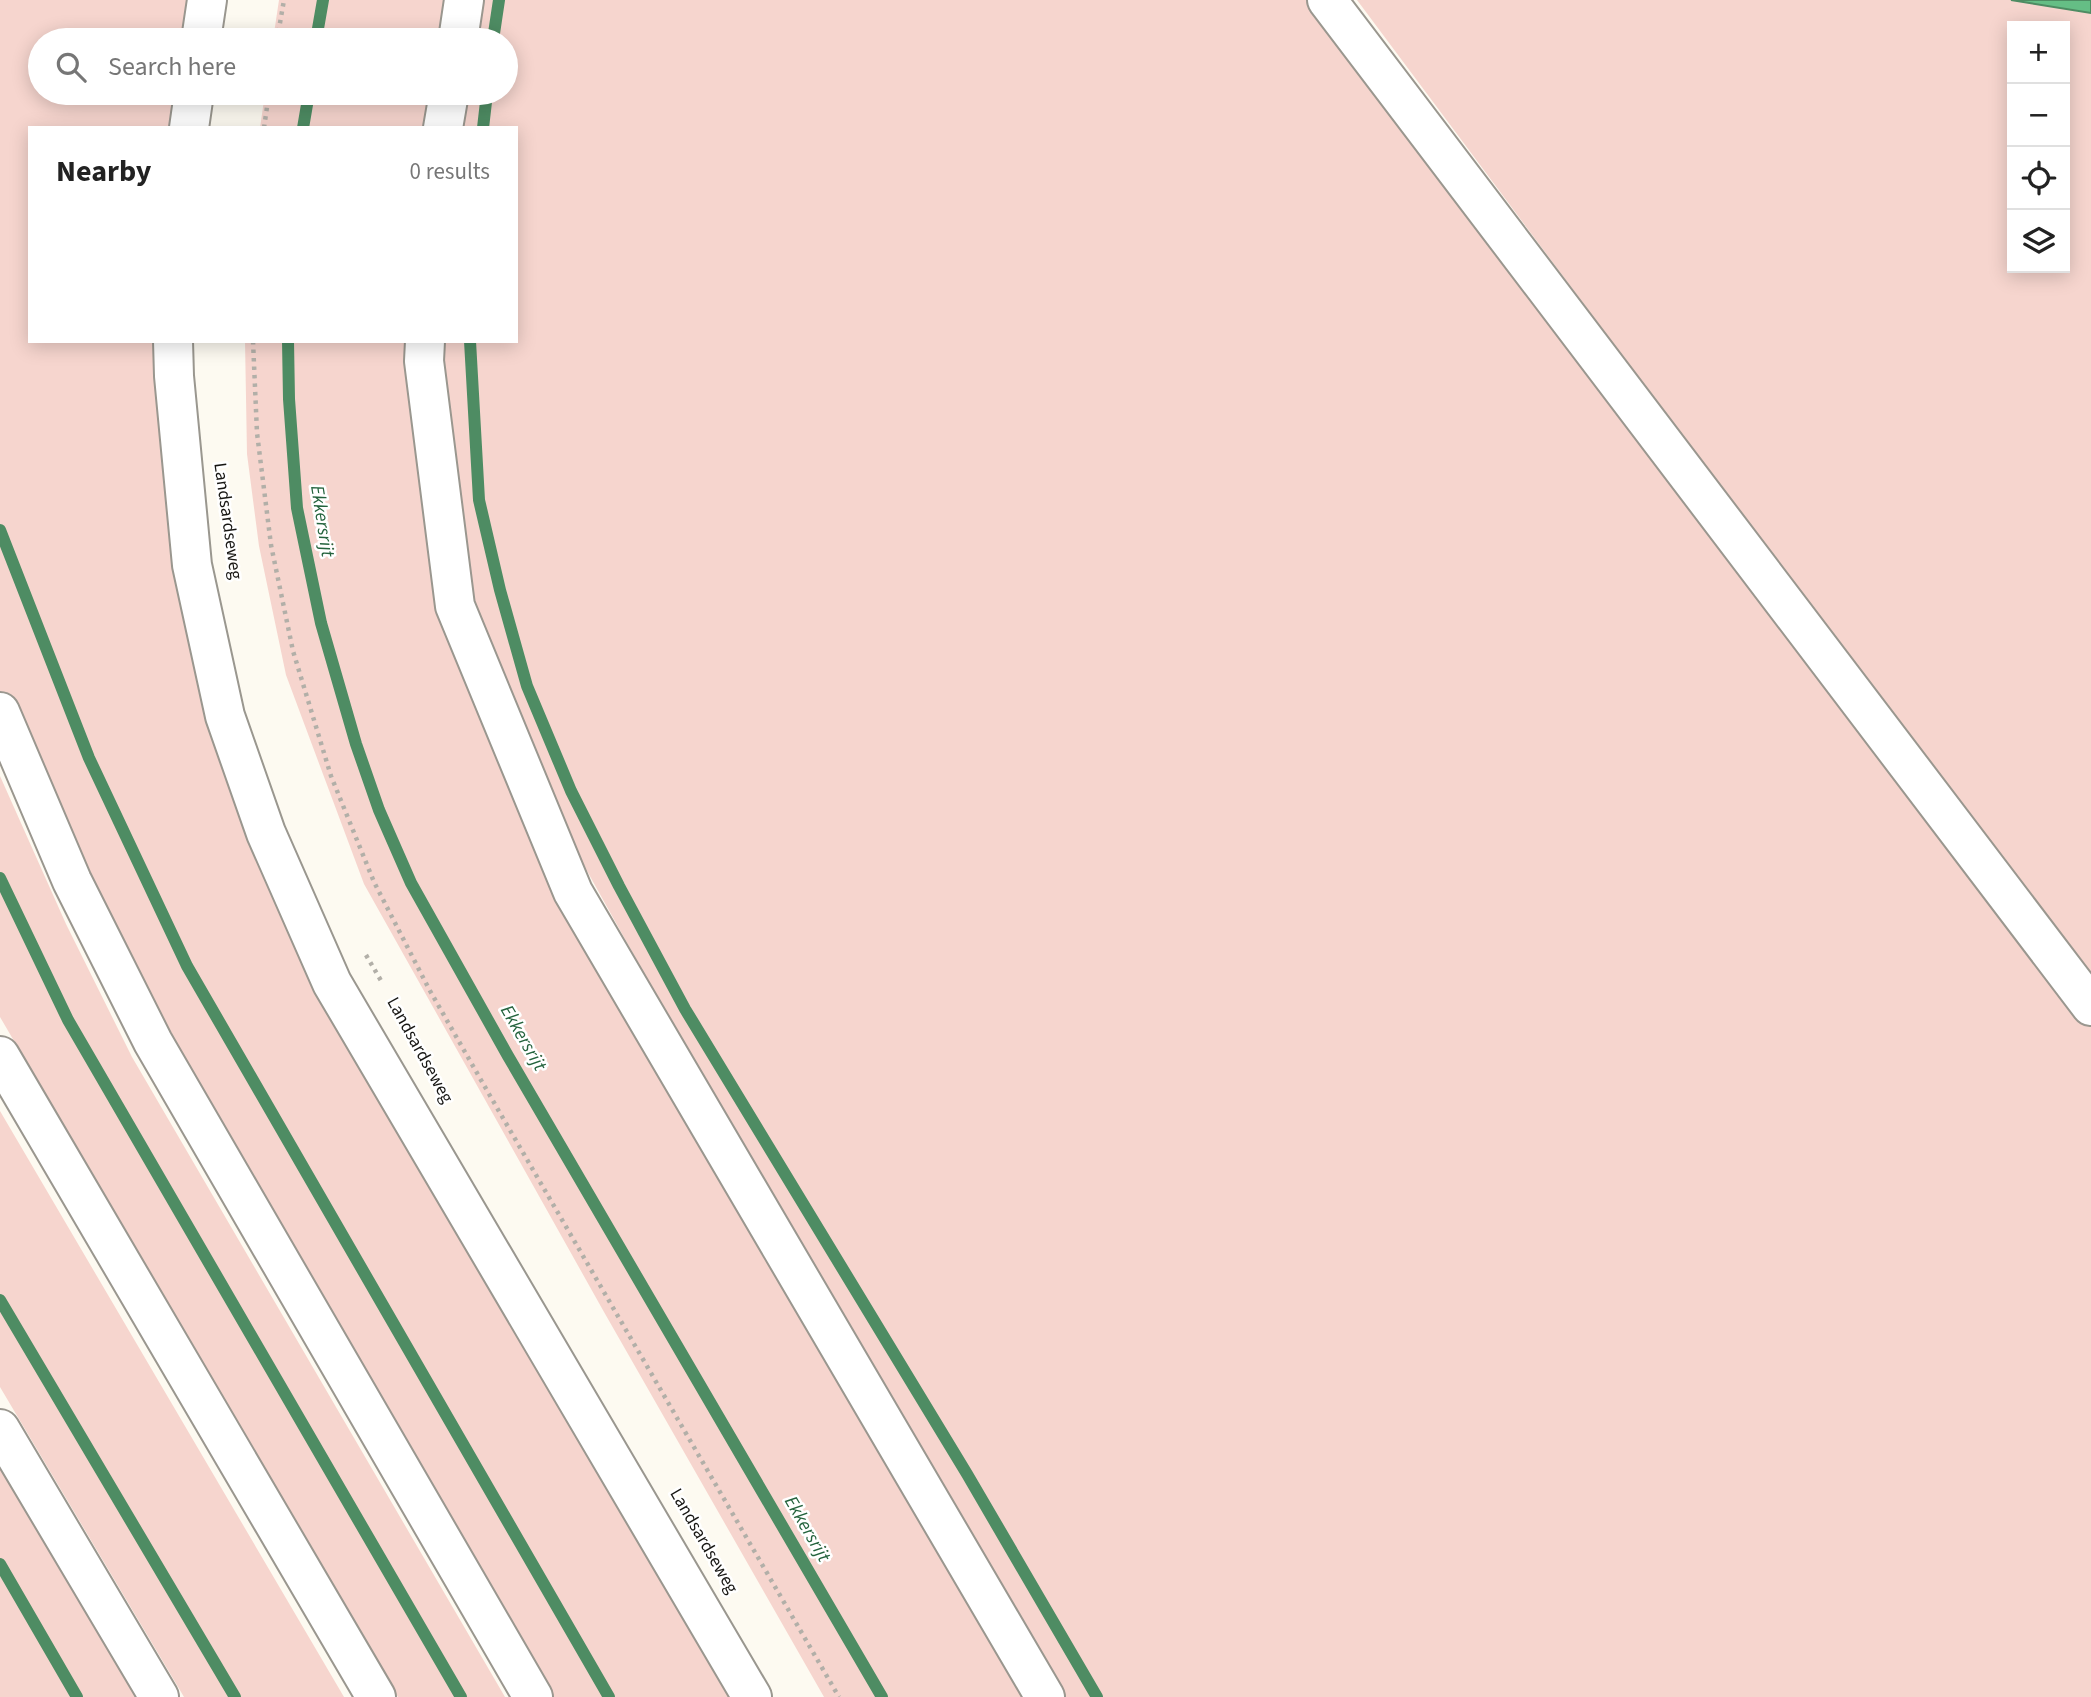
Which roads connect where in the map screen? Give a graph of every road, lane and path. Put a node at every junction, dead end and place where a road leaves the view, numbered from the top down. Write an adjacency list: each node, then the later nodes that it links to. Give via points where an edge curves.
1 (207, 0): 5 (street)
2 (284, 0): 6 (path)
3 (464, 0): 7 (street)
4 (1327, 0): 20 (street)
5 (203, 28)
6 (280, 28)
7 (460, 28)
8 (192, 105): 11 (street)
9 (267, 105): 12 (path)
10 (447, 105): 13 (street)
11 (189, 126)
12 (264, 126)
13 (443, 126)
14 (173, 343): 26 (street, via 192,565 225,716 266,833 332,984)
15 (253, 343): 27 (path, via 257,433 293,651 331,776 374,882 429,989)
16 (425, 343): 28 (street, via 454,606 573,892)
17 (0, 712): 25 (street, via 72,881 153,1042)
18 (362, 948): 19 (path, Landsardseweg)
19 (389, 995)
20 (2091, 1006)
21 (0, 1056): 24 (street)
22 (0, 1429): 23 (street)
23 (159, 1697)
24 (376, 1697)
25 (533, 1697)
26 (752, 1697)
27 (839, 1697)
28 (1045, 1697)

